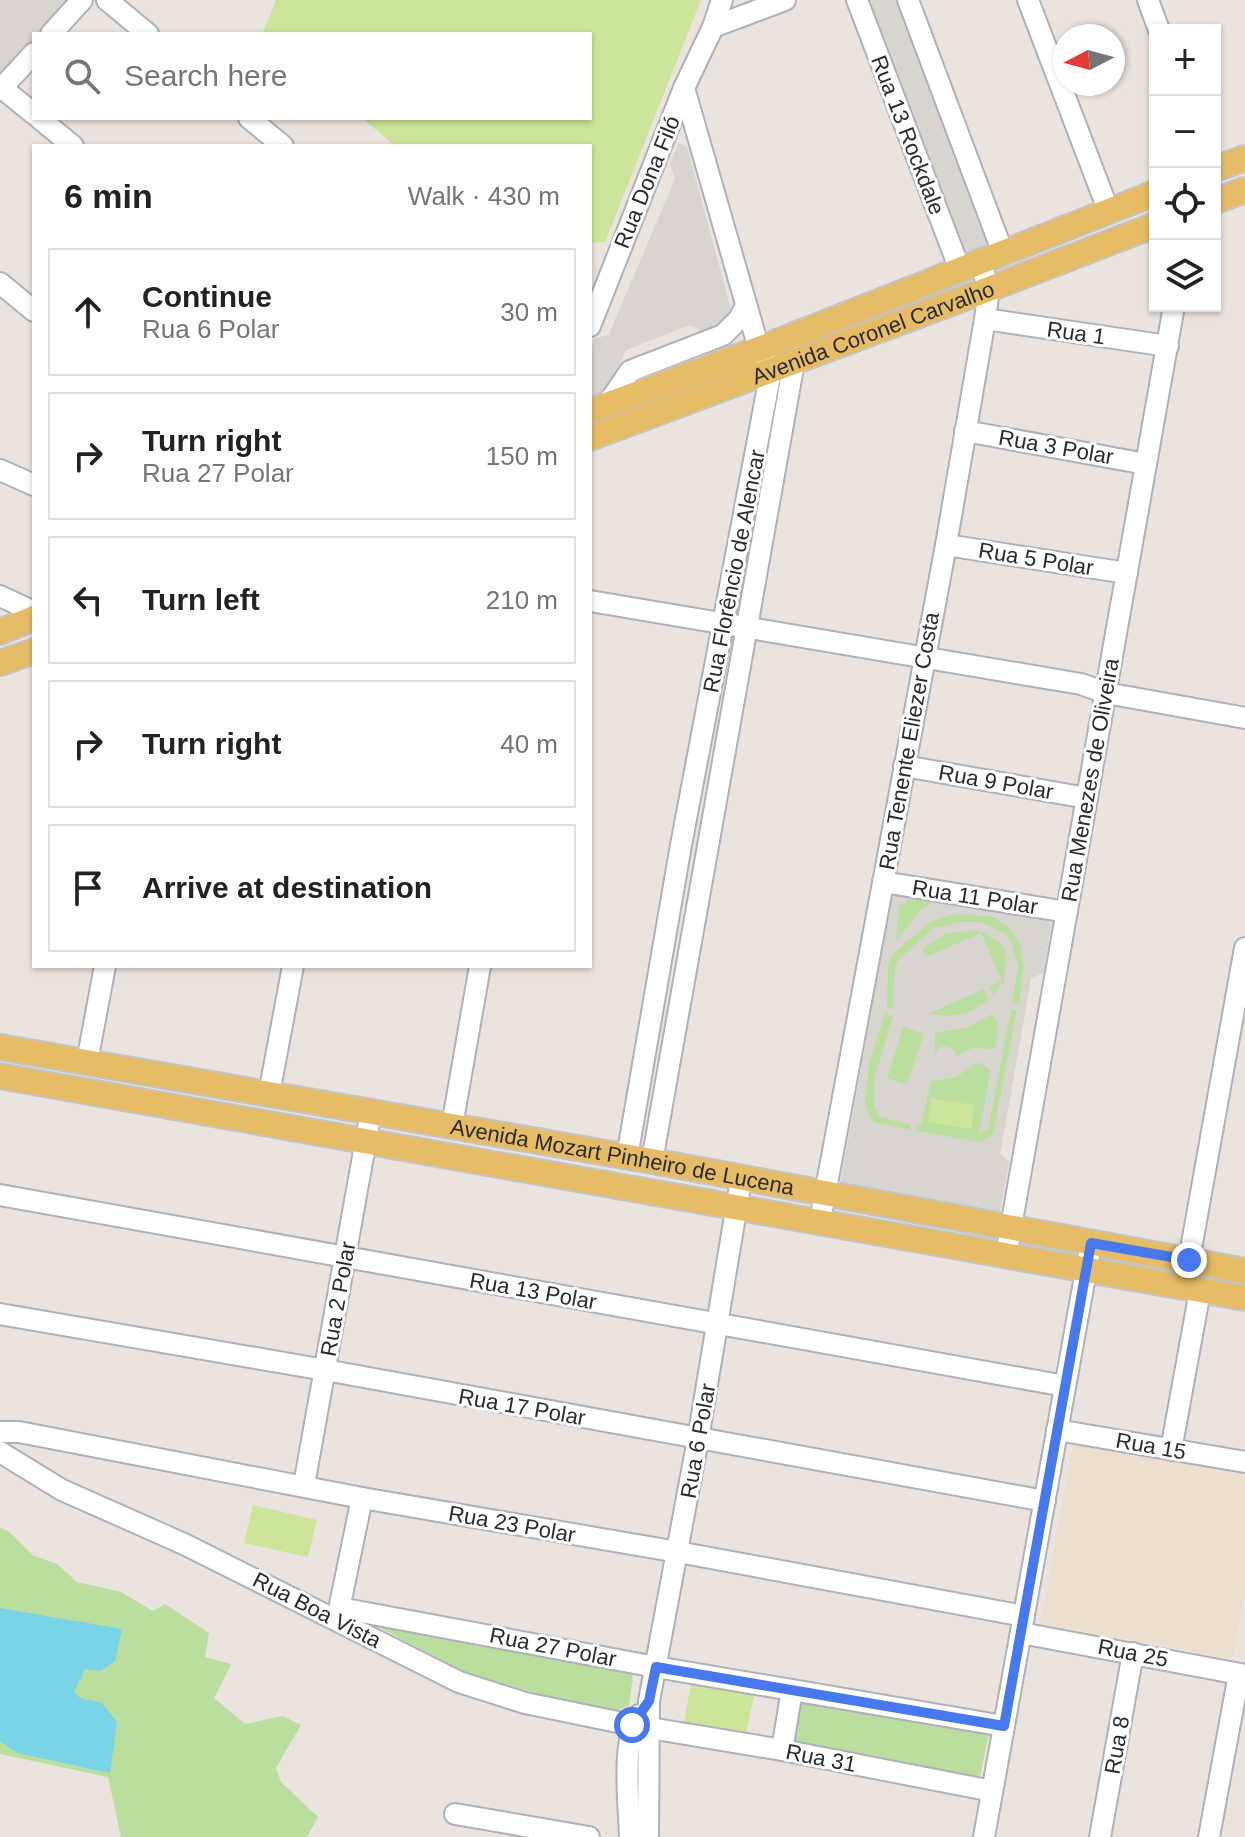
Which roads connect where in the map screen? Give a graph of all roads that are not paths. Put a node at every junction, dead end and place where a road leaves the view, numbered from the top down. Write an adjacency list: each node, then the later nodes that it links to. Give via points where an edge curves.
1 (82, 0): 11 (street)
2 (107, 0): 12 (street)
3 (722, 0): 10 (street)
4 (785, 0): 10 (street)
5 (857, 0): 28 (street, Rua 13 Rockdale)
6 (908, 0): 28 (street)
7 (1028, 0): 26 (street)
8 (1148, 0): 9 (street)
9 (1157, 24)
10 (713, 27): 14 (street)
11 (53, 32)
12 (146, 32)
13 (32, 55): 15 (street)
14 (684, 88): 31 (street); 35 (street, Rua Dona Filó)
15 (1, 89): 16 (street)
16 (32, 112)
17 (41, 120): 19 (street)
18 (251, 120): 20 (street)
19 (71, 144)
20 (281, 144)
21 (1245, 158): 22 (main road)
22 (1218, 168)
23 (1245, 190): 25 (main road)
24 (1149, 195): 26 (main road, Avenida Coronel Carvalho)
25 (1221, 199)
26 (1109, 212): 28 (main road, Avenida Coronel Carvalho)
27 (1149, 227): 30 (main road, Avenida Coronel Carvalho)
28 (981, 261): 30 (street, Rua Tenente Eliezer Costa); 37 (main road, Avenida Coronel Carvalho)
29 (0, 283): 32 (street)
30 (989, 289): 34 (street, Rua Tenente Eliezer Costa); 38 (main road, Avenida Coronel Carvalho)
31 (746, 306): 37 (street); 39 (street, Avenida Coronel Carvalho, via 723,335 630,371)
32 (32, 309)
33 (1173, 312): 36 (street, Rua Menezes de Oliveira)
34 (985, 319): 36 (street, Rua 1); 40 (street, Rua Tenente Eliezer Costa)
35 (592, 320)
36 (1168, 346): 42 (street, Rua Menezes de Oliveira)
37 (759, 349): 38 (street); 39 (main road, Avenida Coronel Carvalho)
38 (782, 367): 41 (main road, Avenida Coronel Carvalho); 51 (street, Rua Florêncio de Alencar); 52 (street, Rua Florêncio de Alencar)
39 (599, 408)
40 (965, 431): 42 (street, Rua 3 Polar); 45 (street, Rua Tenente Eliezer Costa)
41 (592, 437)
42 (1146, 464): 46 (street, Rua Menezes de Oliveira)
43 (0, 470): 44 (street)
44 (32, 484)
45 (946, 545): 46 (street, Rua 5 Polar); 55 (street, Rua Tenente Eliezer Costa)
46 (1127, 573): 57 (street, Rua Menezes de Oliveira)
47 (0, 596): 49 (street)
48 (592, 601): 51 (street)
49 (32, 611)
50 (32, 619): 53 (main road)
51 (724, 624): 52 (street); 74 (street, Rua Florêncio de Alencar)
52 (746, 627): 55 (street); 75 (street, Rua Florêncio de Alencar)
53 (0, 632)
54 (32, 652): 56 (main road)
55 (924, 659): 57 (street, via 1081,684); 59 (street, Rua Tenente Eliezer Costa)
56 (0, 663)
57 (1106, 693): 58 (street); 60 (street, Rua Menezes de Oliveira)
58 (1245, 718)
59 (904, 766): 60 (street, Rua 9 Polar); 61 (street, Rua Tenente Eliezer Costa)
60 (1087, 798): 62 (street, Rua Menezes de Oliveira)
61 (883, 882): 62 (street, Rua 11 Polar); 77 (street, Rua Tenente Eliezer Costa)
62 (1067, 912): 81 (street, Rua Menezes de Oliveira)
63 (1245, 948): 85 (street)
64 (105, 968): 68 (street)
65 (293, 968): 70 (street)
66 (480, 968): 72 (street)
67 (0, 1047): 68 (main road, Avenida Mozart Pinheiro de Lucena)
68 (87, 1062): 70 (main road, Avenida Mozart Pinheiro de Lucena)
69 (0, 1076): 73 (main road, Avenida Mozart Pinheiro de Lucena)
70 (269, 1094): 71 (main road, Avenida Mozart Pinheiro de Lucena)
71 (371, 1112): 72 (main road, Avenida Mozart Pinheiro de Lucena); 73 (street, Rua 2 Polar)
72 (452, 1126): 74 (main road, Avenida Mozart Pinheiro de Lucena)
73 (365, 1142): 79 (main road, Avenida Mozart Pinheiro de Lucena); 84 (street, Rua 2 Polar)
74 (627, 1157): 75 (main road, Avenida Mozart Pinheiro de Lucena)
75 (652, 1161): 76 (main road, Avenida Mozart Pinheiro de Lucena)
76 (741, 1180): 77 (main road, Avenida Mozart Pinheiro de Lucena); 79 (street, Rua 6 Polar)
77 (824, 1193): 80 (street, Rua Tenente Eliezer Costa); 81 (main road, Avenida Mozart Pinheiro de Lucena)
78 (0, 1195): 84 (street, Rua 13 Polar)
79 (736, 1209): 80 (main road, Avenida Mozart Pinheiro de Lucena); 91 (street, Rua 6 Polar)
80 (820, 1221): 83 (main road, Avenida Mozart Pinheiro de Lucena)
81 (1012, 1227): 82 (main road, Avenida Mozart Pinheiro de Lucena); 83 (street, Rua Menezes de Oliveira)
82 (1091, 1243): 85 (main road, Avenida Mozart Pinheiro de Lucena); 86 (street)
83 (1006, 1255): 86 (main road, Avenida Mozart Pinheiro de Lucena)
84 (346, 1256): 91 (street, Rua 13 Polar); 92 (street, Rua 2 Polar)
85 (1189, 1260): 87 (main road, Avenida Mozart Pinheiro de Lucena)
86 (1086, 1269): 88 (main road, Avenida Mozart Pinheiro de Lucena); 93 (street)
87 (1245, 1271)
88 (1200, 1291): 89 (main road, Avenida Mozart Pinheiro de Lucena); 97 (street)
89 (1245, 1298)
90 (0, 1314): 92 (street, Rua 17 Polar)
91 (718, 1325): 93 (street, Rua 13 Polar); 96 (street, Rua 6 Polar)
92 (325, 1370): 96 (street, Rua 17 Polar); 100 (street, Rua 2 Polar)
93 (1065, 1386): 94 (street)
94 (1057, 1430): 97 (street, Rua 15); 102 (street)
95 (0, 1432): 100 (street, Rua 23 Polar)
96 (698, 1439): 102 (street, Rua 17 Polar); 103 (street, Rua 6 Polar)
97 (1171, 1450): 99 (street, Rua 15)
98 (0, 1452): 104 (street, Rua Boa Vista, via 62,1490)
99 (1245, 1462)
100 (304, 1485): 101 (street, Rua 23 Polar)
101 (362, 1498): 103 (street, Rua 23 Polar); 104 (street)
102 (1045, 1501): 105 (street)
103 (678, 1552): 105 (street, Rua 23 Polar); 107 (street, Rua 6 Polar)
104 (338, 1613): 107 (street, Rua 27 Polar); 111 (street, Rua Boa Vista, via 459,1682 525,1703)
105 (1022, 1625): 106 (street, Rua 25); 110 (street)
106 (1133, 1653): 108 (street, Rua 25); 119 (street, Rua 8)
107 (656, 1667): 109 (street, Rua 27 Polar); 111 (street, Rua 6 Polar)
108 (1242, 1674): 120 (street)
109 (792, 1690): 110 (street, Rua 27 Polar); 112 (street)
110 (1004, 1726): 113 (street)
111 (641, 1727): 112 (street, Rua 31); 116 (street, via 630,1748); 117 (street)
112 (782, 1750): 113 (street, Rua 31)
113 (992, 1791): 118 (street)
114 (455, 1814): 115 (street)
115 (589, 1837)
116 (630, 1837)
117 (648, 1837)
118 (984, 1837)
119 (1100, 1837)
120 (1209, 1837)

